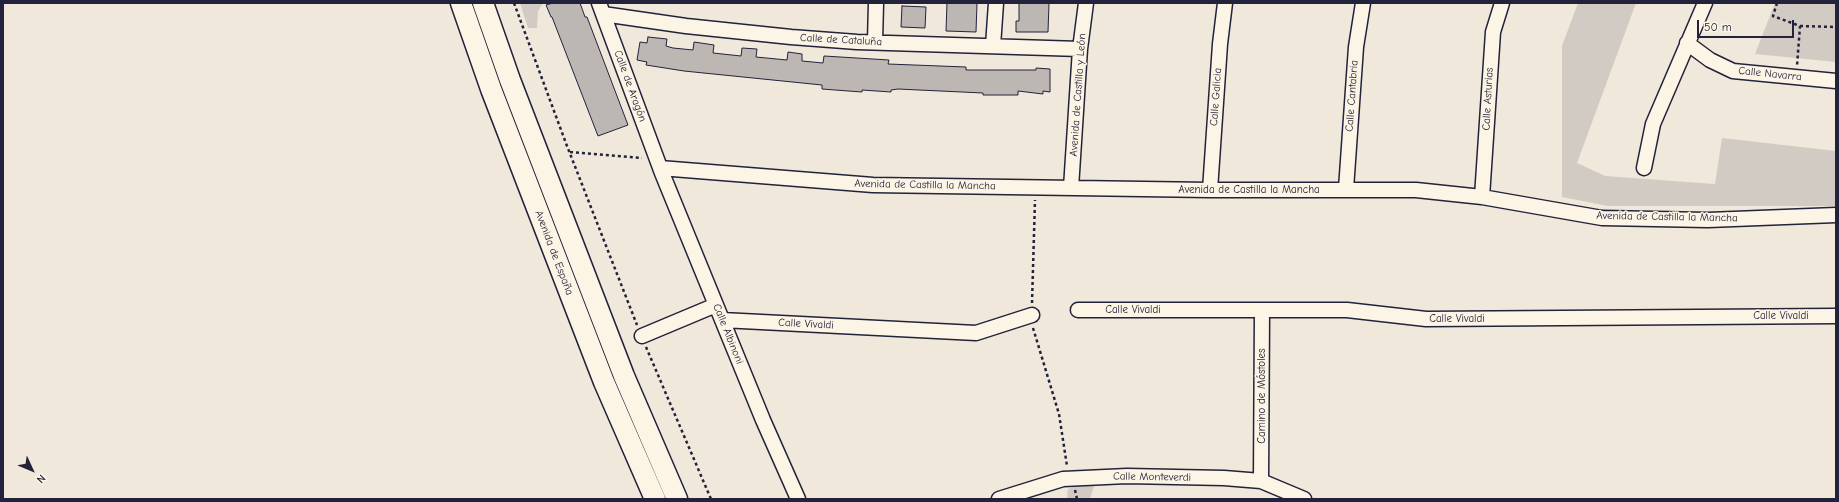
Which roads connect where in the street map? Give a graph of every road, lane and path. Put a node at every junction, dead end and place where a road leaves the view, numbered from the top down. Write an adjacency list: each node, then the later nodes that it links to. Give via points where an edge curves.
1 (461, 3): 40 (main road, Avenida de España, via 491,89 604,382)
2 (483, 3): 41 (main road, Avenida de España, via 621,368)
3 (514, 3): 21 (path)
4 (876, 3): 15 (street)
5 (996, 3): 17 (street)
6 (1086, 3): 18 (street, Avenida de Castilla y León)
7 (1225, 3): 27 (street, Calle Galicia)
8 (1363, 3): 26 (street, Calle Cantabria, via 1356,47)
9 (1502, 3): 28 (street, Calle Asturias, via 1492,39)
10 (1705, 3): 16 (street)
11 (1777, 3): 13 (path, via 1773,16)
12 (601, 8): 15 (street, Calle de Cataluña, via 686,26 791,37); 22 (street, Calle de Aragón)
13 (1800, 26): 14 (path); 19 (path)
14 (1836, 26)
15 (874, 42): 17 (street, Calle de Cataluña)
16 (1687, 43): 19 (street, Calle Navarra, via 1710,60 1734,71); 23 (street, via 1653,124)
17 (993, 46): 18 (street, Calle de Cataluña)
18 (1080, 49): 25 (street, Avenida de Castilla y León)
19 (1796, 77): 20 (street, Calle Navarra)
20 (1836, 81)
21 (569, 152): 22 (path); 36 (path)
22 (659, 164): 24 (street, Avenida de Castilla la Mancha, via 873,185); 30 (street, Calle Albinoni)
23 (1644, 168)
24 (1035, 187): 25 (street, Avenida de Castilla la Mancha); 33 (path)
25 (1071, 188): 27 (street, Avenida de Castilla la Mancha)
26 (1346, 189): 27 (street, Avenida de Castilla la Mancha); 28 (street, Avenida de Castilla la Mancha, via 1416,190)
27 (1210, 190)
28 (1482, 197): 29 (street, Avenida de Castilla la Mancha, via 1602,218 1708,220)
29 (1836, 215)
30 (716, 305): 35 (street, Calle Albinoni); 36 (street)
31 (1078, 310): 32 (street, Calle Vivaldi)
32 (1262, 311): 34 (street, Calle Vivaldi, via 1347,310 1426,319); 38 (street, Camino de Móstoles)
33 (1032, 315): 35 (street, Calle Vivaldi, via 976,333); 37 (path, via 1059,414)
34 (1836, 316)
35 (722, 320): 43 (street, Calle Albinoni, via 762,420)
36 (642, 336): 42 (path)
37 (1067, 467)
38 (1262, 481): 44 (street, Calle Monteverdi, via 1127,476 1063,479); 46 (street, Calle Monteverdi)
39 (1074, 489): 45 (path)
40 (656, 499)
41 (677, 499)
42 (711, 499)
43 (798, 499)
44 (999, 499)
45 (1077, 499)
46 (1304, 499)

